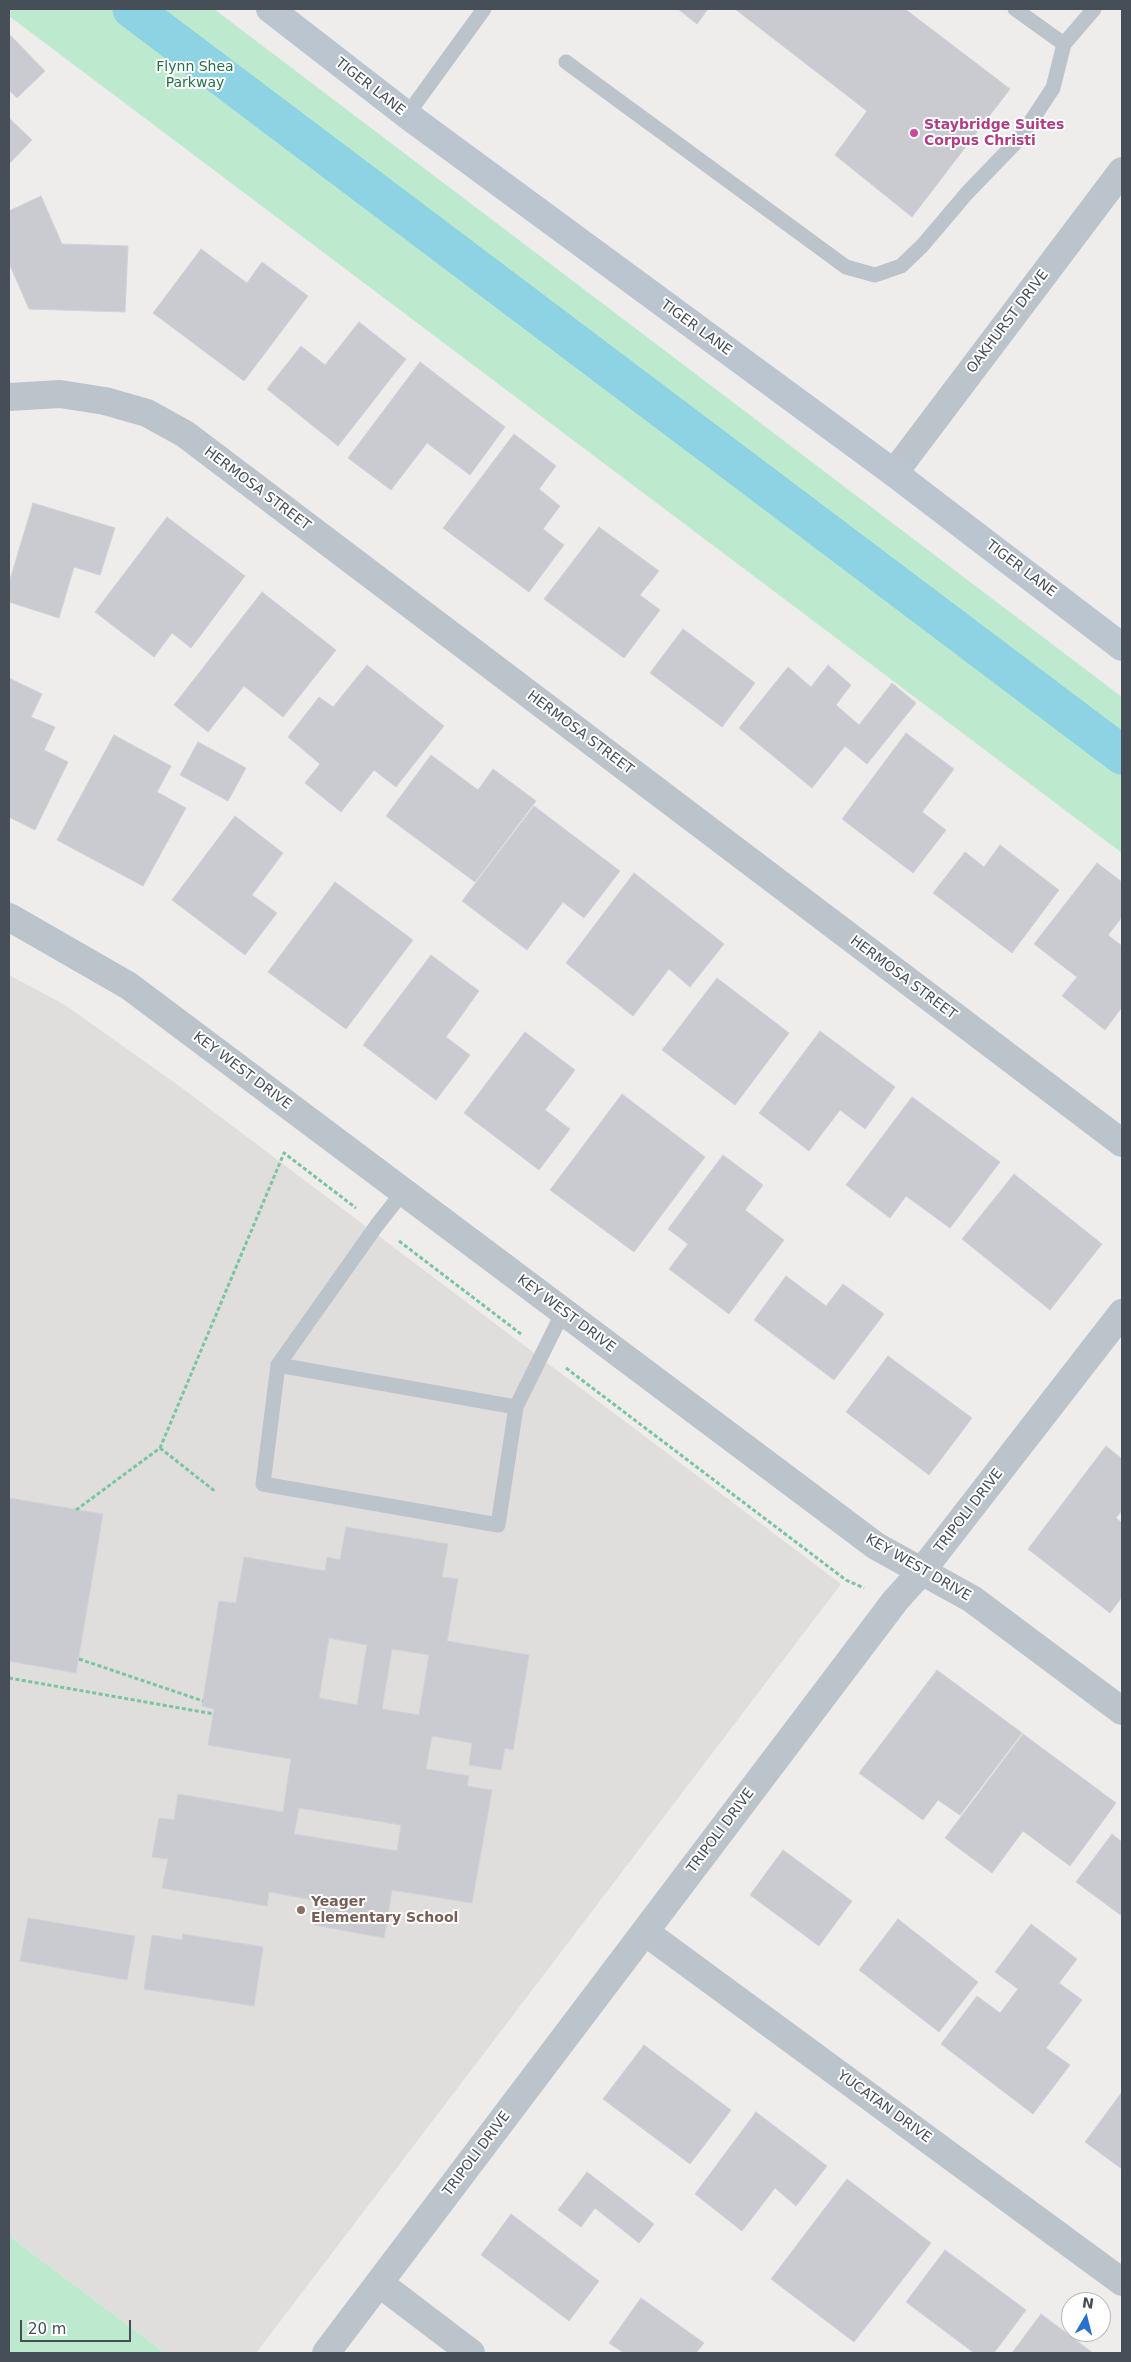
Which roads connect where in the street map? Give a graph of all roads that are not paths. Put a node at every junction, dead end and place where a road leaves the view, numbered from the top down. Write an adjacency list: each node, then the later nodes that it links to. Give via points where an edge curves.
1 (270, 9): 7 (street, TIGER LANE)
2 (484, 9): 7 (lane)
3 (1015, 9): 5 (lane)
4 (1094, 9): 5 (lane)
5 (1064, 44): 6 (lane, via 1052,88 1020,138 901,266 875,275 846,267)
6 (566, 62)
7 (407, 115): 10 (street, TIGER LANE)
8 (1122, 171): 10 (street, OAKHURST DRIVE)
9 (9, 398): 13 (street, HERMOSA STREET, via 60,394 105,400 147,413 185,434)
10 (894, 473): 11 (street, TIGER LANE)
11 (1122, 647)
12 (9, 918): 14 (street, KEY WEST DRIVE, via 129,986)
13 (1122, 1143)
14 (403, 1192): 15 (street, KEY WEST DRIVE); 17 (lane)
15 (563, 1312): 18 (lane); 19 (street, KEY WEST DRIVE, via 876,1546)
16 (1122, 1313): 19 (street, TRIPOLI DRIVE)
17 (278, 1365): 18 (lane); 18 (lane, via 263,1484 498,1525)
18 (516, 1407)
19 (921, 1572): 20 (street, KEY WEST DRIVE, via 972,1599); 21 (street, TRIPOLI DRIVE, via 895,1601)
20 (1122, 1711)
21 (645, 1932): 22 (street, YUCATAN DRIVE); 23 (street, TRIPOLI DRIVE)
22 (1122, 2282)
23 (379, 2283): 24 (street, TRIPOLI DRIVE); 25 (street)
24 (326, 2353)
25 (471, 2353)

